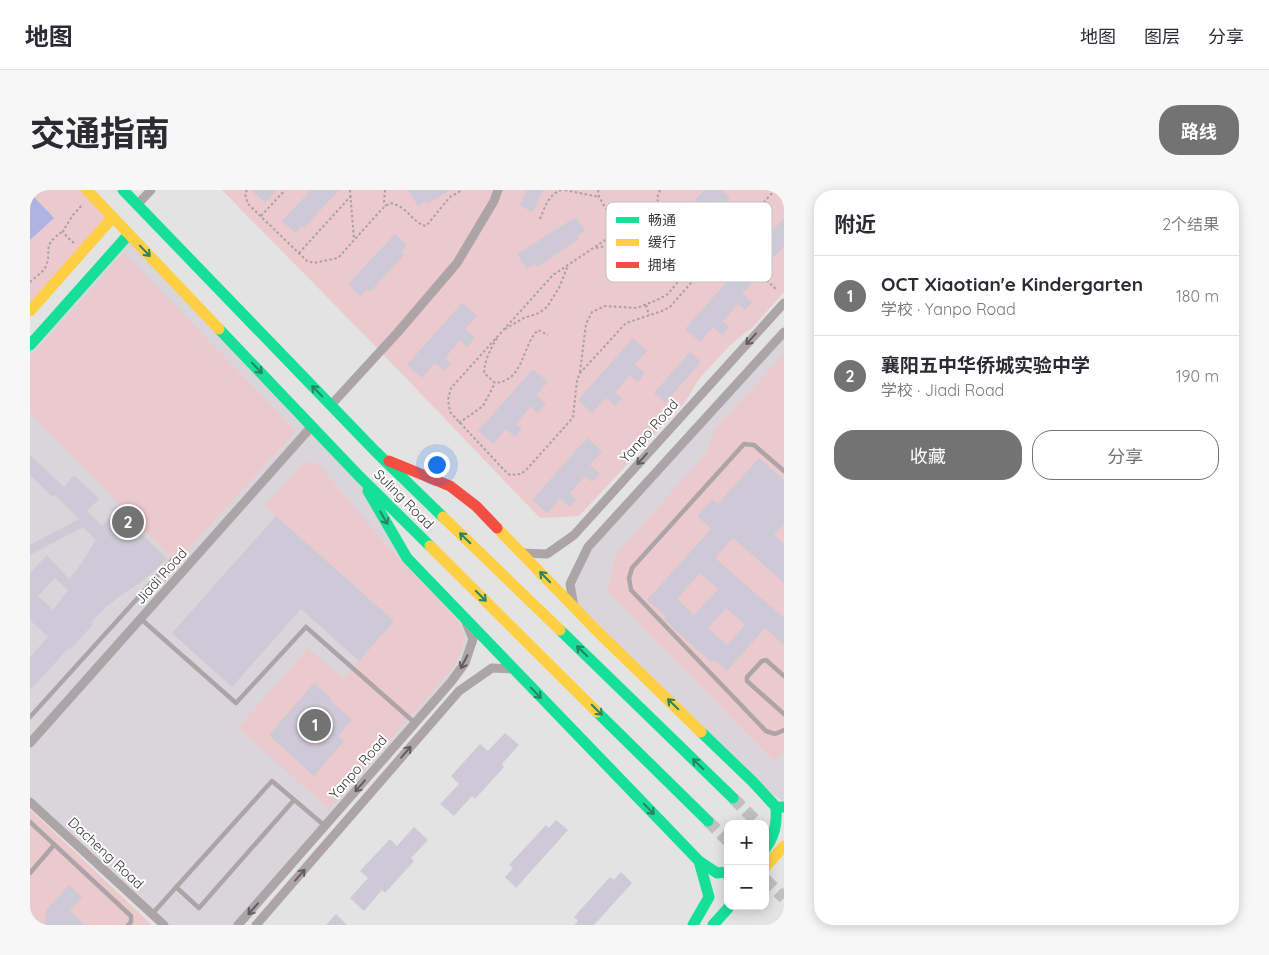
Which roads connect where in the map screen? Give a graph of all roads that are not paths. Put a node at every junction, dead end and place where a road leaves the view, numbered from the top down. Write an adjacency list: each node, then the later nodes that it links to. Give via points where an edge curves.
1 (123, 190): 5 (main road, Suling Road)
2 (151, 190): 5 (street)
3 (498, 190): 12 (street, via 457,263)
4 (89, 193): 6 (main road, Suling Road)
5 (138, 205): 12 (main road, Suling Road, one-way to 5)
6 (113, 217): 7 (main road, Suling Road); 9 (main road)
7 (129, 234): 11 (main road); 13 (main road, Suling Road, one-way to 13)
8 (784, 303): 17 (street, Yanpo Road, one-way to 17, via 574,535 547,554)
9 (30, 311)
10 (784, 332): 19 (street, via 588,547 570,584)
11 (30, 345)
12 (330, 405): 14 (main road, Suling Road)
13 (312, 426): 16 (main road, Suling Road); 21 (street, Jiadi Road)
14 (375, 451): 17 (main road, via 388,461 450,486 476,506); 29 (main road, Suling Road, one-way to 14)
15 (784, 471): 27 (lane, via 754,445 744,444 632,568 629,578 631,590 766,731 775,734)
16 (359, 476): 20 (main road, one-way to 20, via 407,558); 33 (main road, Suling Road, one-way to 33)
17 (521, 553): 19 (main road, one-way to 17)
18 (173, 559): 25 (lane)
19 (574, 607): 32 (main road, one-way to 19)
20 (464, 617): 22 (main road); 26 (street, Yanpo Road, one-way to 26, via 473,638 465,663)
21 (140, 619): 26 (lane, via 236,703 306,626); 28 (street, Jiadi Road)
22 (513, 669): 39 (main road, one-way to 39); 49 (street, Yanpo Road, one-way to 22, via 459,691 492,668)
23 (784, 676): 24 (lane, via 766,660 747,677 747,681)
24 (784, 714)
25 (30, 717)
26 (415, 723): 35 (street, Yanpo Road, one-way to 35)
27 (784, 730)
28 (30, 743)
29 (733, 798)
30 (294, 800): 35 (lane); 43 (lane, via 272,781); 43 (lane, via 199,908)
31 (30, 802): 45 (street, Dacheng Road)
32 (780, 807): 37 (main road)
33 (708, 821)
34 (30, 822): 36 (lane)
35 (325, 826): 48 (street, Yanpo Road, one-way to 48)
36 (54, 845): 42 (lane); 46 (lane, via 131,916)
37 (769, 845)
38 (784, 846): 40 (main road)
39 (699, 862): 41 (main road, via 717,873); 50 (main road, via 709,897)
40 (767, 865)
41 (724, 872)
42 (30, 873)
43 (176, 888): 45 (lane)
44 (726, 910): 51 (main road)
45 (152, 914): 47 (street, Dacheng Road)
46 (128, 925)
47 (164, 925)
48 (238, 925)
49 (256, 925)
50 (693, 925)
51 (713, 925)

